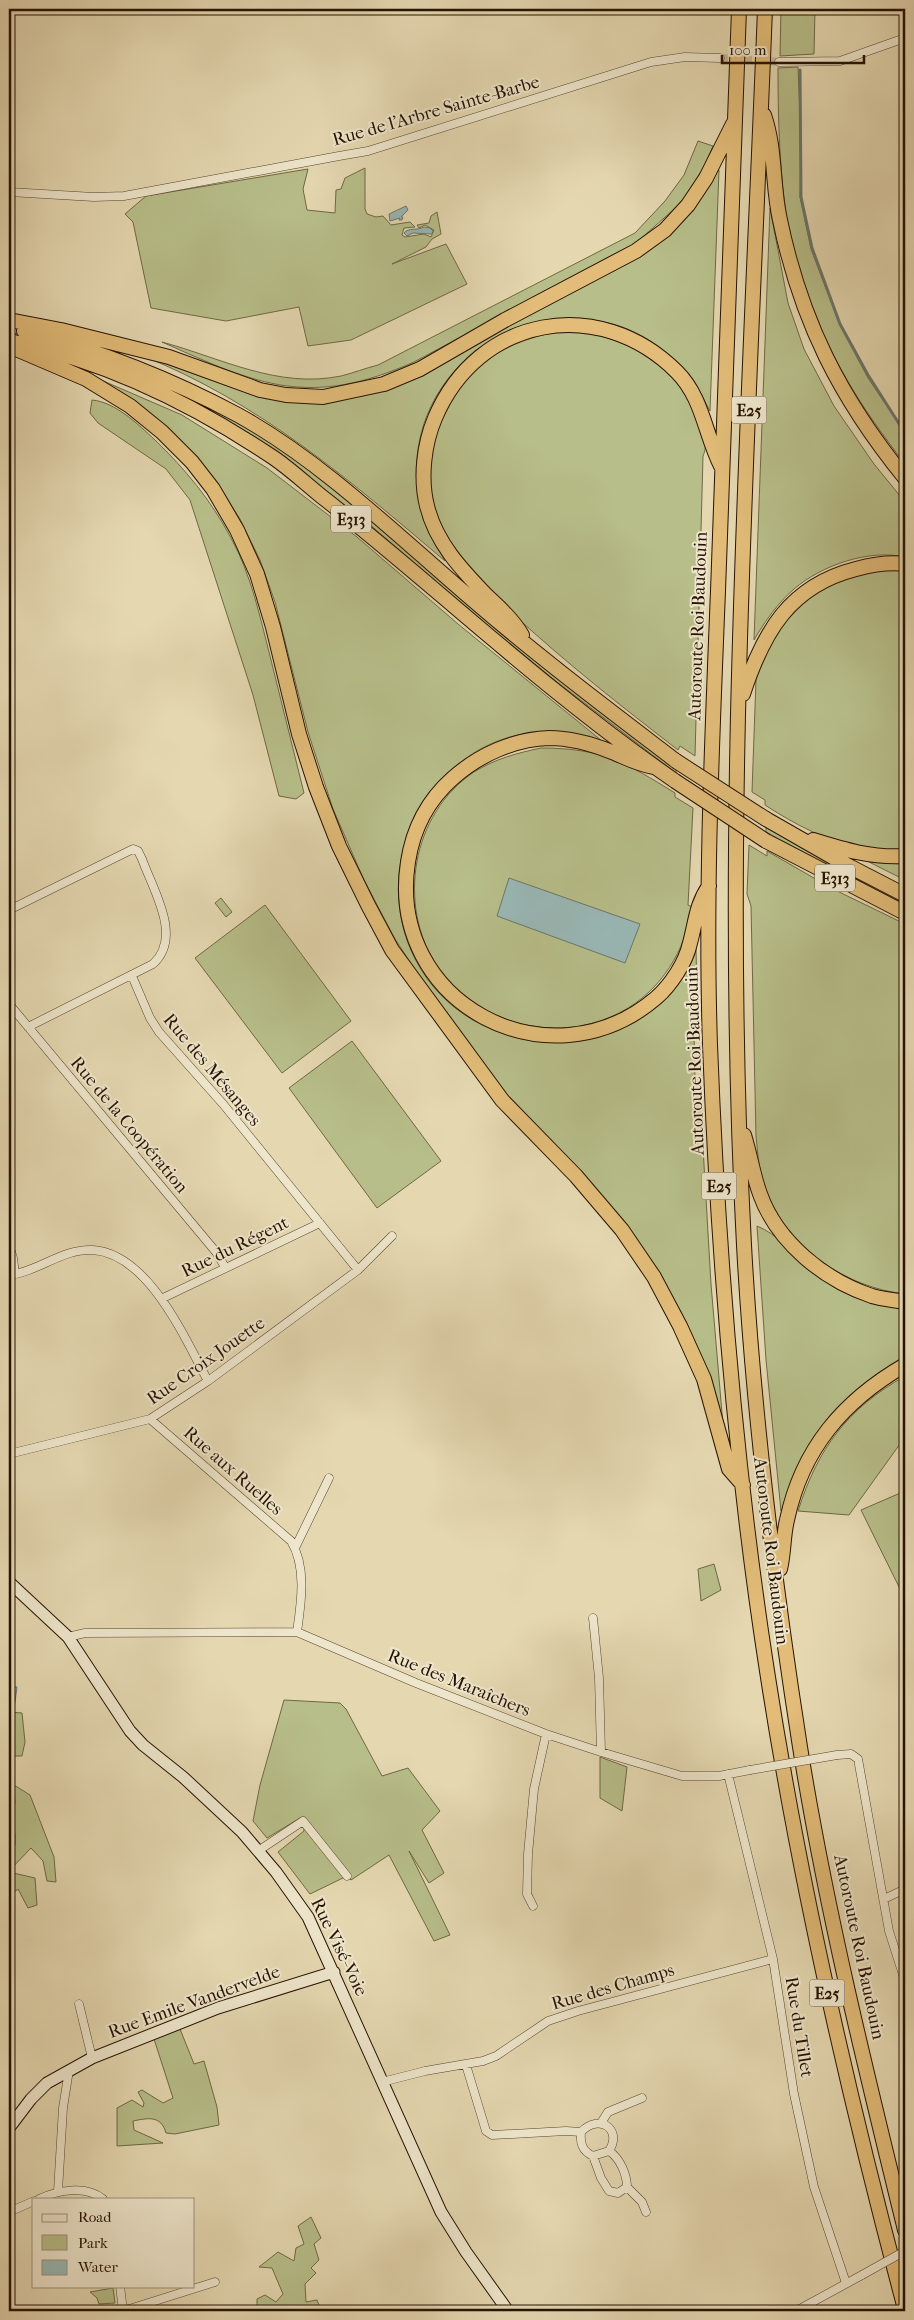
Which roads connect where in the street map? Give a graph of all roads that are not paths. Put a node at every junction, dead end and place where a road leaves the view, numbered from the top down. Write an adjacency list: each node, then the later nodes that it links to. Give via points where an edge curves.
1 (739, 9): 7 (highway, E25)
2 (765, 9): 6 (highway, E25)
3 (905, 38): 5 (street, via 840,61)
4 (720, 58): 8 (street, Rue de l'Arbre Sainte-Barbe, via 685,57 651,62 358,153 124,196)
5 (779, 62)
6 (761, 108): 14 (highway, via 771,137 780,223 802,306 857,415); 17 (highway, E25)
7 (735, 122): 9 (highway, via 706,178 688,205 665,230 636,251 420,369 384,384 323,397 286,395 260,390 170,357); 13 (highway, E25)
8 (9, 192)
9 (9, 320)
10 (9, 328): 16 (highway, E313, via 77,345 136,365 239,416 331,480)
11 (9, 341): 18 (highway, E313, via 135,380 206,416 276,459 588,716)
12 (9, 346): 42 (highway, via 86,379 130,406 162,432 214,488 257,574 316,787 339,846 368,905 392,950 502,1100 576,1176 622,1230 654,1277 704,1379 730,1469)
13 (722, 469): 16 (highway, via 711,447 704,416 678,373 650,348 615,331 588,325 556,325 529,330 490,348 468,366 453,384 426,438 427,505 447,551 515,623); 21 (highway, Autoroute Roi Baudouin / E25)
14 (905, 478)
15 (905, 564): 17 (highway, via 870,565 836,574 799,595 772,625 754,662)
16 (529, 647): 19 (highway, E313, bridge, via 676,761)
17 (737, 711): 28 (highway, E25, via 734,891)
18 (654, 766): 21 (highway, via 636,764 580,741 549,738 518,742 491,752 465,768 441,789 421,817 410,851 405,882 407,912 414,939 429,970 475,1014 514,1030 538,1035 564,1036 593,1031 635,1014 658,996 678,970 690,946 699,901); 24 (highway, E313, bridge, via 766,841)
19 (787, 831): 20 (highway, via 864,855); 22 (highway, E313)
20 (905, 856)
21 (709, 886): 42 (highway, Autoroute Roi Baudouin / E25, via 710,1044 729,1350)
22 (905, 895)
23 (9, 910): 25 (street, via 133,849 138,851 167,936 166,946 157,960)
24 (905, 913)
25 (132, 976): 27 (street); 29 (street, Rue des Mésanges, via 159,1032)
26 (9, 1004): 27 (street, Rue de la Coopération)
27 (28, 1027): 32 (street, Rue de la Coopération, via 216,1252)
28 (738, 1118): 36 (highway, via 760,1194 790,1244 839,1282 872,1296); 44 (highway, E25, via 744,1251 758,1426)
29 (320, 1223): 32 (street, Rue du Régent); 33 (street, Rue des Mésanges)
30 (392, 1236): 33 (street, Rue Croix Jouette)
31 (9, 1245): 34 (street, via 13,1258)
32 (225, 1267): 35 (street, Rue du Régent)
33 (358, 1270): 38 (street, Rue Croix Jouette)
34 (12, 1274): 35 (street, via 62,1256 93,1250 118,1258 141,1275)
35 (163, 1298): 38 (street)
36 (905, 1302)
37 (905, 1365): 44 (highway, via 851,1402 812,1453 797,1485 786,1522 784,1555)
38 (208, 1381): 39 (street, Rue Croix Jouette)
39 (150, 1419): 40 (street, Rue Croix Jouette); 43 (street, Rue aux Ruelles, via 292,1541)
40 (9, 1454)
41 (329, 1478): 43 (street)
42 (744, 1486): 85 (highway, Autoroute Roi Baudouin / E25, via 767,1673 818,1950 854,2112)
43 (296, 1548): 47 (street, via 302,1598)
44 (778, 1580): 78 (highway, Autoroute Roi Baudouin / E25, via 800,1749 838,1946)
45 (9, 1582): 48 (street, Rue Visé-Voie)
46 (593, 1618): 50 (street)
47 (297, 1632): 48 (street, Rue des Maraîchers, via 85,1633); 49 (street, Rue des Maraîchers)
48 (68, 1637): 52 (street, Rue Visé-Voie, via 130,1731 220,1810)
49 (546, 1734): 50 (street, Rue des Maraîchers); 56 (street, via 534,1789 528,1854 527,1894)
50 (601, 1752): 51 (street, Rue des Maraîchers, via 682,1776)
51 (728, 1774): 55 (street, Rue des Maraîchers, bridge, via 837,1755 851,1754 858,1759); 57 (street, Rue du Tillet)
52 (258, 1851): 53 (street, via 303,1821); 58 (street, Rue Visé-Voie, via 308,1917)
53 (347, 1876)
54 (905, 1889): 55 (street)
55 (884, 1900): 59 (street, via 889,1931)
56 (532, 1906)
57 (774, 1959): 62 (street, Rue des Champs, via 564,2015 548,2021 496,2056); 81 (street, Rue du Tillet, via 794,2094 814,2187)
58 (334, 1972): 61 (street, Rue Emile Vandervelde, via 218,2008); 64 (street, Rue Visé-Voie)
59 (905, 1981)
60 (79, 2004): 61 (street)
61 (92, 2058): 63 (street, Rue Emile Vandervelde)
62 (466, 2064): 64 (street, Rue des Champs); 68 (street, via 486,2131 492,2135)
63 (69, 2070): 67 (street, Rue Emile Vandervelde, via 47,2083); 72 (street, via 63,2108)
64 (382, 2082): 87 (street, Rue Visé-Voie, via 441,2212)
65 (642, 2098): 66 (street, via 608,2112)
66 (601, 2123): 68 (street, via 592,2123); 69 (street, via 608,2126 613,2134)
67 (9, 2128)
68 (580, 2132): 70 (street, via 583,2149)
69 (610, 2151): 70 (street); 71 (street, via 616,2155 627,2178)
70 (593, 2156): 71 (street, via 609,2191 618,2193)
71 (627, 2187): 77 (street, via 642,2202)
72 (58, 2191): 73 (street); 74 (street, via 94,2193)
73 (41, 2198)
74 (102, 2198)
75 (32, 2202): 76 (street)
76 (9, 2212)
77 (646, 2212)
78 (905, 2230)
79 (905, 2251): 81 (street, bridge)
80 (215, 2282): 82 (street)
81 (846, 2283): 88 (street)
82 (195, 2286)
83 (120, 2288): 86 (street)
84 (172, 2290): 86 (street)
85 (905, 2308)
86 (123, 2311)
87 (508, 2311)
88 (796, 2311)

